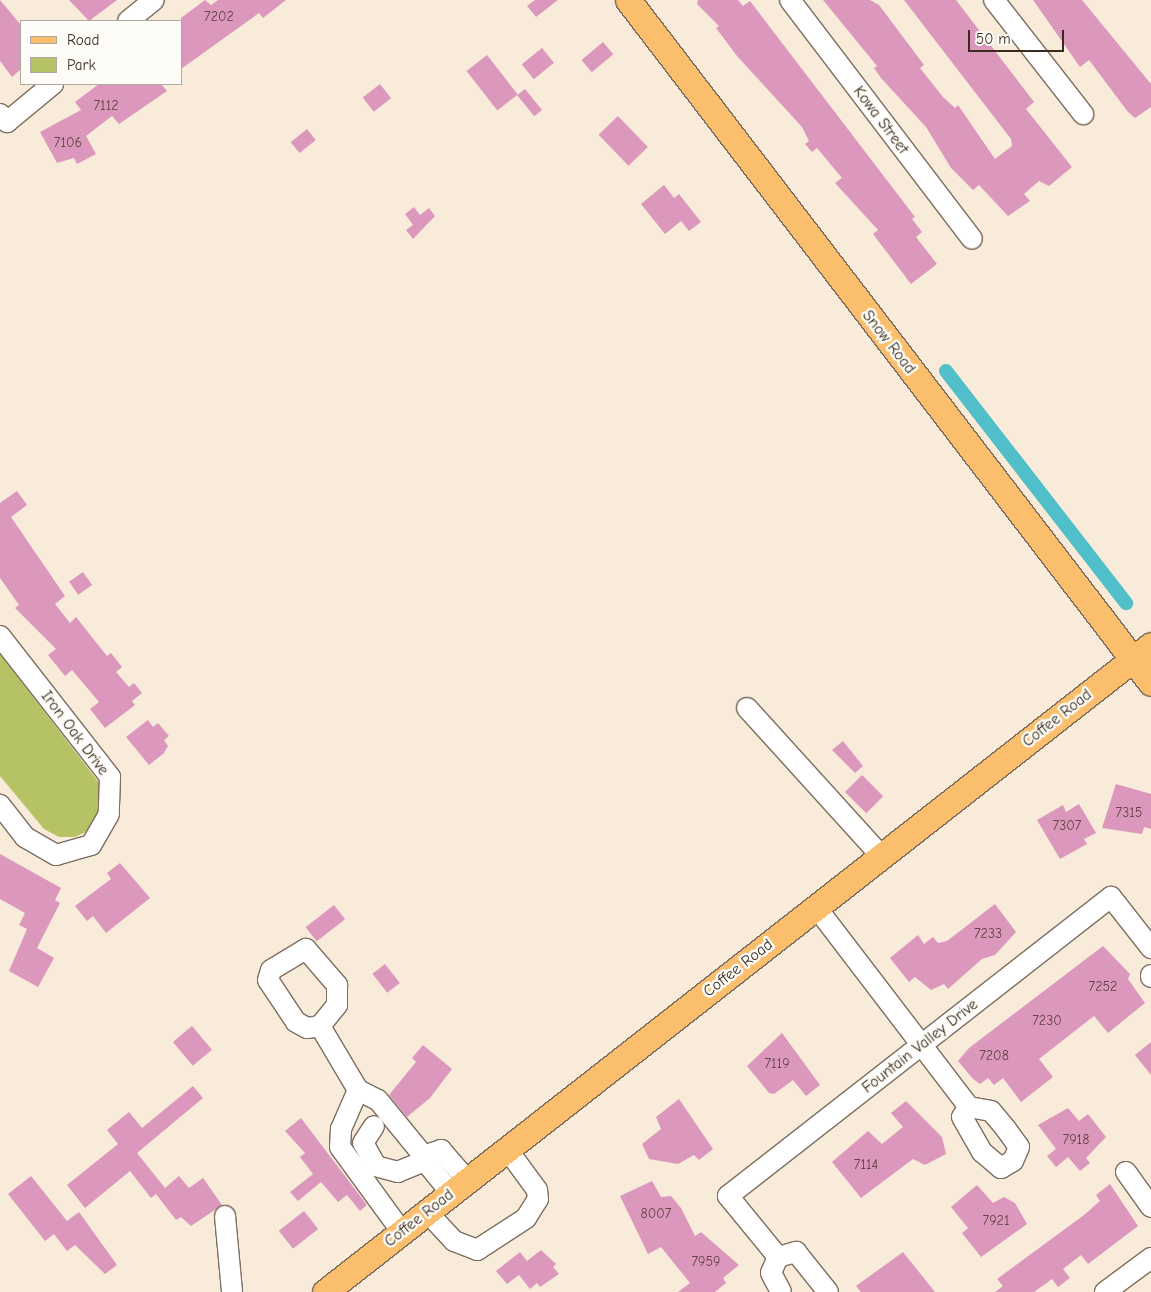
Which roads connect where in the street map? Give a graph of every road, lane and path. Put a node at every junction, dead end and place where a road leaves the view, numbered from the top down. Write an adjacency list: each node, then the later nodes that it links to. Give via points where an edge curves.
1 (154, 0): 5 (street)
2 (628, 0): 11 (main road, Snow Road)
3 (790, 0): 9 (street, Kowa Street)
4 (994, 0): 7 (street)
5 (129, 20)
6 (52, 85): 8 (street)
7 (1083, 114)
8 (3, 118)
9 (972, 239)
10 (0, 636): 14 (street, Iron Oak Drive, via 110,777 109,814 91,846 56,855 25,837)
11 (1142, 652): 12 (main road, Snow Road); 15 (main road, Coffee Road)
12 (1151, 682)
13 (747, 708): 15 (street)
14 (0, 805)
15 (881, 856): 16 (main road, Coffee Road)
16 (816, 907): 19 (street); 23 (main road, Coffee Road)
17 (1151, 948): 19 (street, Fountain Valley Drive, via 1111,897)
18 (320, 1026): 20 (street)
19 (922, 1045): 21 (street); 31 (street, Fountain Valley Drive, via 728,1196)
20 (358, 1090): 24 (street, via 378,1100); 30 (street, via 341,1129 340,1146)
21 (969, 1107)
22 (374, 1126): 24 (street, via 363,1143 376,1166 398,1172)
23 (507, 1149): 26 (main road, Coffee Road); 28 (street, via 537,1190 538,1199 526,1218 477,1250 454,1241)
24 (427, 1160): 26 (street)
25 (1126, 1172): 27 (street)
26 (459, 1187): 28 (main road, Coffee Road)
27 (1151, 1207)
28 (427, 1212): 30 (main road, Coffee Road)
29 (225, 1216): 33 (street)
30 (402, 1232): 34 (main road, Coffee Road)
31 (778, 1257): 35 (street, via 771,1273); 36 (street, via 796,1252)
32 (1151, 1258): 37 (street)
33 (232, 1292)
34 (325, 1292)
35 (781, 1292)
36 (828, 1292)
37 (1105, 1292)

